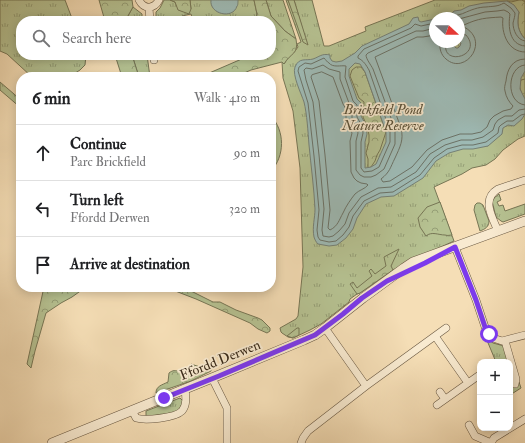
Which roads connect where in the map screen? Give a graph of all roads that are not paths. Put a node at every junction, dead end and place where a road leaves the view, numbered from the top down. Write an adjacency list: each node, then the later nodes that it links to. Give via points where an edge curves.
1 (139, 0): 3 (street, via 142,5)
2 (159, 0): 3 (street, via 155,6)
3 (149, 8): 4 (street)
4 (150, 16)
5 (525, 180): 7 (street, via 498,189 490,196 489,208)
6 (525, 221): 7 (street, Ffordd Derwen)
7 (498, 231): 8 (street, Ffordd Derwen)
8 (454, 247): 9 (street, Ffordd Derwen, via 413,262); 13 (street, via 485,327 493,338)
9 (325, 328): 15 (street, Ffordd Derwen, via 304,340); 18 (street)
10 (446, 328): 12 (street)
11 (525, 335): 13 (street)
12 (435, 336): 16 (street); 18 (street)
13 (505, 341): 17 (street, via 516,379)
14 (477, 377): 16 (street)
15 (212, 378): 19 (street, Ffordd Derwen); 27 (street, via 226,408)
16 (468, 383): 21 (street)
17 (515, 384)
18 (366, 386): 28 (street, via 308,431)
19 (185, 389): 23 (street, Ffordd Derwen); 23 (street, via 186,402 178,414 152,420 140,419 136,418)
20 (440, 392): 21 (street)
21 (445, 399): 22 (street)
22 (437, 405)
23 (132, 410): 26 (street, Ffordd Derwen)
24 (525, 419): 29 (street, via 494,438)
25 (469, 425): 29 (street, via 475,436)
26 (52, 443)
27 (227, 443)
28 (301, 443)
29 (491, 443)

